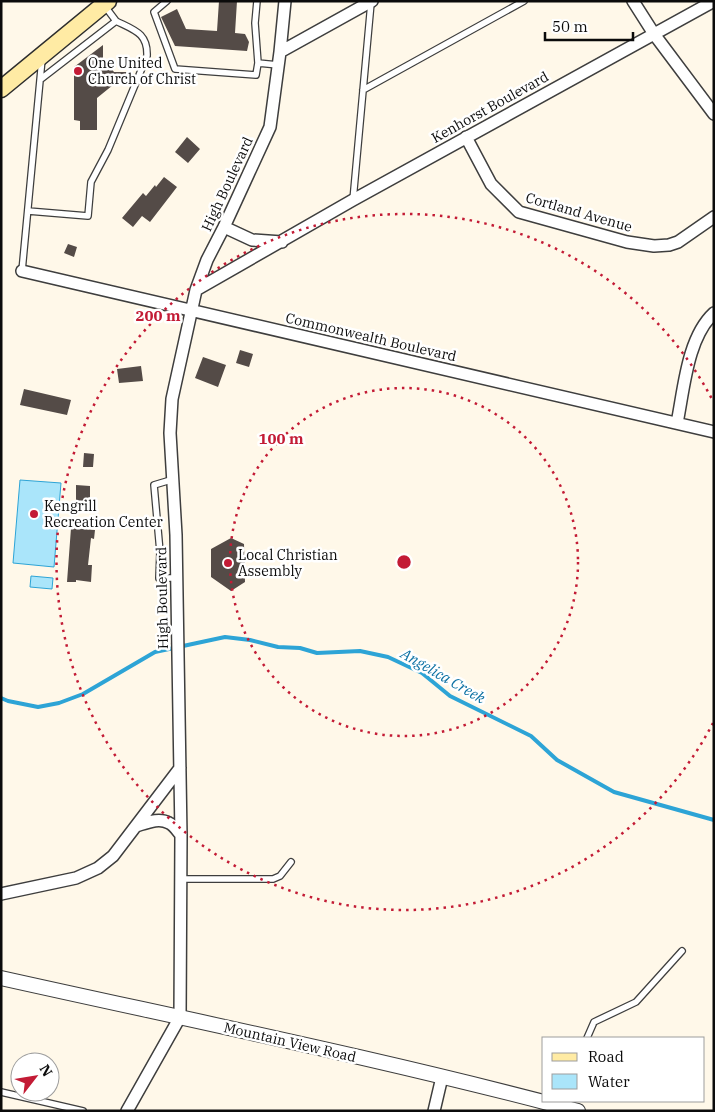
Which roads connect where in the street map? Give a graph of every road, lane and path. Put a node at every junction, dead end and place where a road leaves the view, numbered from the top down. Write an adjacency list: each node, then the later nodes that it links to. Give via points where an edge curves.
1 (167, 1): 13 (lane, via 154,12 176,69 256,75)
2 (256, 1): 13 (lane)
3 (285, 1): 11 (street, High Boulevard)
4 (524, 1): 17 (lane)
5 (633, 1): 10 (street)
6 (714, 1): 10 (street, Kenhorst Boulevard)
7 (371, 2): 11 (street); 17 (lane)
8 (106, 3): 9 (lane); 12 (main road)
9 (116, 21): 15 (lane); 21 (lane, via 144,38 147,56 108,150 91,182 88,216)
10 (654, 34): 18 (street); 19 (street, Kenhorst Boulevard)
11 (280, 52): 14 (street, High Boulevard)
12 (43, 55): 15 (lane); 16 (main road)
13 (258, 63): 14 (lane)
14 (278, 65): 23 (street, High Boulevard, via 270,127)
15 (40, 79): 21 (lane)
16 (1, 89)
17 (363, 90): 20 (lane)
18 (713, 110)
19 (466, 138): 20 (street, Kenhorst Boulevard); 22 (street, Cortland Avenue, via 491,184 519,212 627,242 654,246 678,242)
20 (353, 200): 24 (street, Kenhorst Boulevard)
21 (28, 210): 25 (lane)
22 (714, 217)
23 (224, 227): 24 (street, via 252,240); 26 (street, High Boulevard)
24 (282, 242): 26 (street, Kenhorst Boulevard)
25 (22, 271): 27 (street, Commonwealth Boulevard)
26 (196, 290): 27 (street, High Boulevard)
27 (191, 310): 29 (street, Commonwealth Boulevard); 31 (street, High Boulevard, via 172,399 170,433)
28 (714, 313): 29 (street, via 694,343)
29 (676, 424): 30 (street, Commonwealth Boulevard)
30 (714, 432)
31 (174, 479): 32 (street, High Boulevard); 32 (lane, via 154,484 159,578)
32 (177, 578): 33 (street, High Boulevard)
33 (180, 768): 34 (street); 35 (street, High Boulevard)
34 (136, 826): 35 (street, via 161,821 170,823); 38 (street, via 113,856 87,874)
35 (181, 836): 37 (street, High Boulevard)
36 (291, 862): 37 (lane, via 280,876 273,879)
37 (181, 878): 41 (street, High Boulevard)
38 (1, 894)
39 (682, 951): 42 (lane, via 636,1002 594,1022)
40 (1, 978): 41 (street, Mountain View Road)
41 (180, 1017): 43 (street, Mountain View Road); 49 (street, High Boulevard)
42 (587, 1037)
43 (442, 1077): 45 (street, Mountain View Road); 50 (street)
44 (1, 1092): 48 (lane)
45 (542, 1100)
46 (553, 1102): 47 (street, Mountain View Road)
47 (575, 1107)
48 (83, 1111)
49 (127, 1111)
50 (434, 1111)

